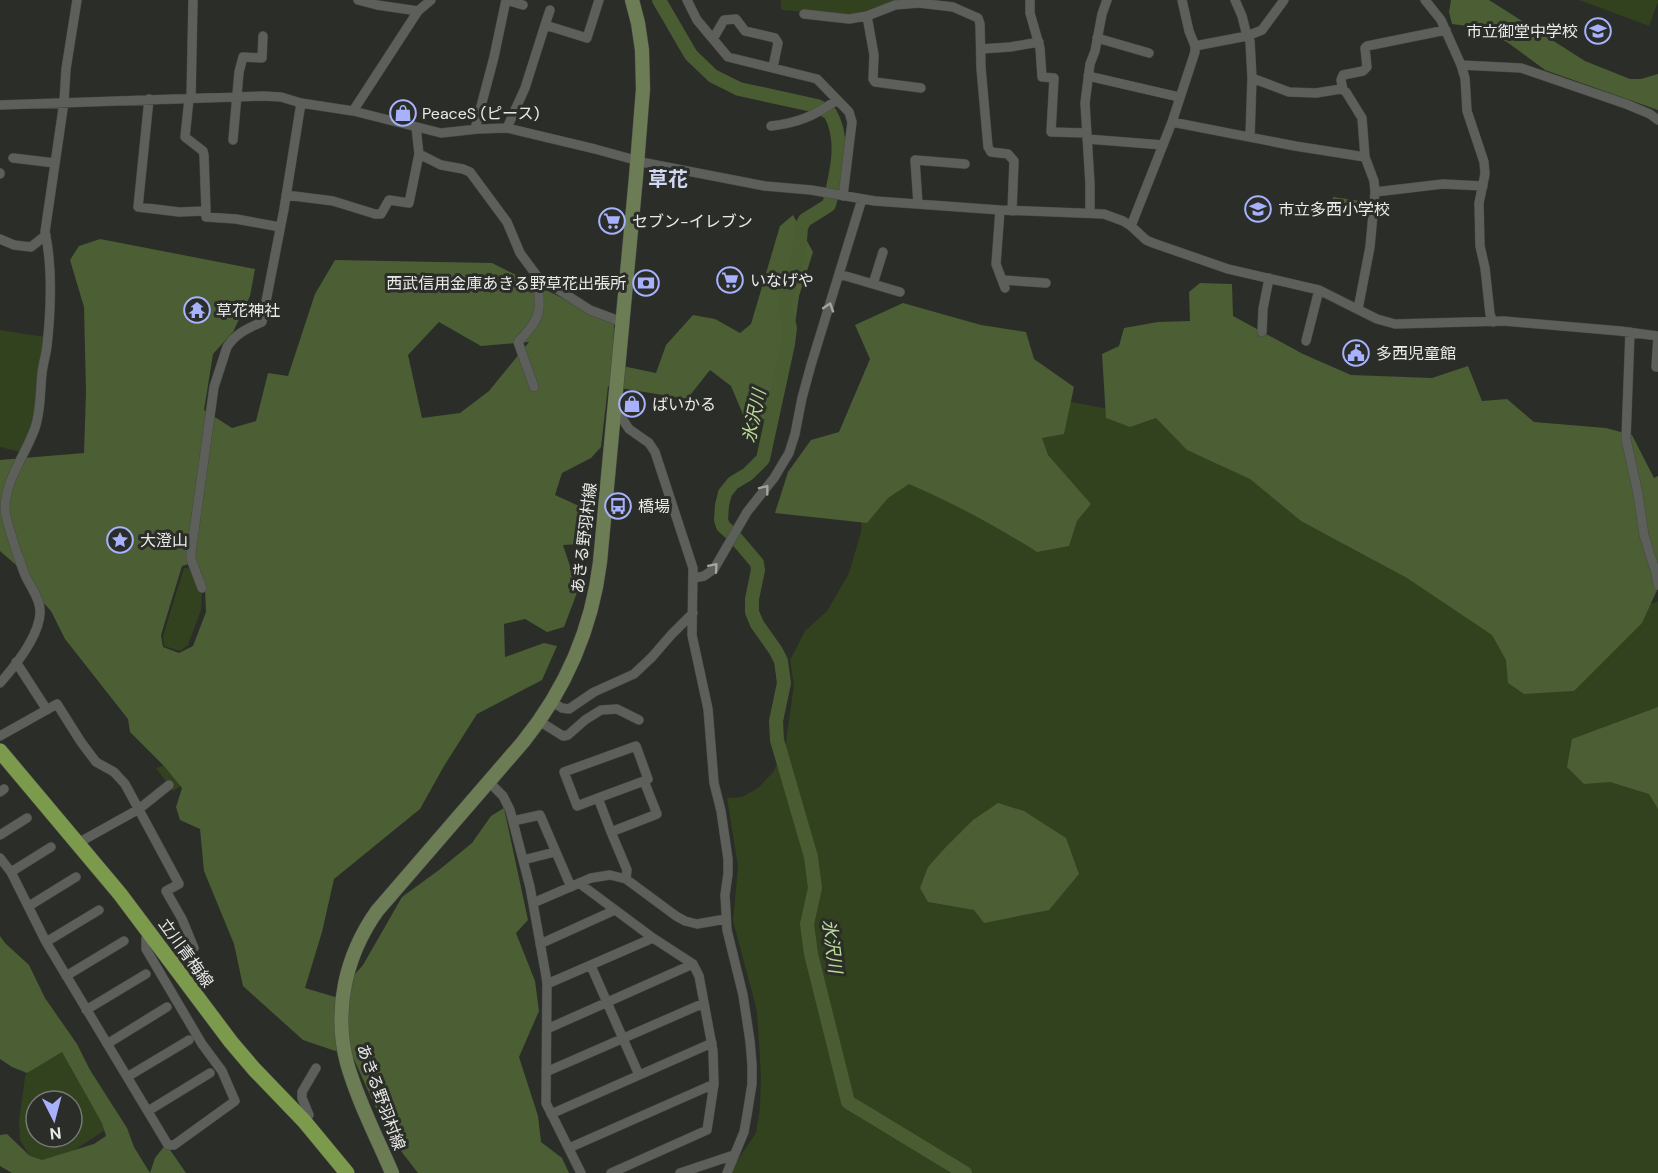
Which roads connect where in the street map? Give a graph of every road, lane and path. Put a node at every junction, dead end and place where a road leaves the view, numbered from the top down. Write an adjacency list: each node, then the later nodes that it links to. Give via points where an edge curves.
1 (77, 0): 40 (street)
2 (193, 0): 39 (street)
3 (358, 0): 17 (street)
4 (431, 0): 17 (street)
5 (599, 0): 20 (street, via 587,38)
6 (632, 0): 58 (main road, あきる野羽村線, via 643,71)
7 (687, 0): 25 (street, via 697,20)
8 (1030, 0): 26 (street)
9 (1107, 0): 24 (street)
10 (1182, 0): 27 (street)
11 (1235, 0): 23 (street)
12 (1284, 0): 23 (street, via 1262,30)
13 (1425, 0): 21 (street)
14 (919, 2): 19 (street, via 895,5); 28 (street, via 953,7 978,18)
15 (524, 5): 50 (street, via 506,0)
16 (550, 10): 20 (street)
17 (418, 11): 44 (street)
18 (804, 14): 19 (street, via 849,19)
19 (867, 16): 34 (street, via 875,82)
20 (545, 25): 49 (street, via 525,88)
21 (1446, 30): 30 (street); 35 (street, via 1367,46 1367,67 1343,75)
22 (263, 36): 36 (street, via 262,58 243,57)
23 (1247, 36): 27 (street); 33 (street)
24 (1097, 38): 29 (street); 32 (street)
25 (714, 39): 31 (street, via 728,57); 31 (street, via 724,20 736,19 745,31 775,38 778,43)
26 (1039, 42): 28 (street); 51 (street, via 1042,77 1054,78 1051,132)
27 (1195, 46): 37 (street)
28 (981, 49): 69 (street, via 988,147 991,152 1008,154 1014,161)
29 (1149, 54)
30 (1461, 64): 45 (street, via 1521,68); 61 (street, via 1467,111 1484,162)
31 (773, 67): 42 (street, via 817,79)
32 (1088, 75): 37 (street); 51 (street)
33 (1252, 78): 35 (street, via 1290,92); 52 (street)
34 (921, 88)
35 (1342, 90): 56 (street, via 1362,118)
36 (237, 97): 39 (street); 41 (street, via 281,97); 53 (street)
37 (1179, 97): 46 (street)
38 (148, 99): 39 (street); 40 (street); 68 (street, via 138,207)
39 (190, 99): 68 (street, via 185,137 204,155)
40 (64, 102): 43 (street); 59 (street)
41 (301, 103): 44 (street); 63 (street)
42 (833, 103): 47 (street, via 814,116); 64 (street, via 849,112 852,122)
43 (0, 105)
44 (353, 111): 48 (street)
45 (1658, 120)
46 (1172, 122): 52 (street); 54 (street)
47 (771, 126)
48 (416, 127): 50 (street, via 441,133); 55 (street)
49 (507, 128): 50 (street); 58 (street)
50 (475, 129)
51 (1087, 136): 54 (street); 70 (street)
52 (1250, 137): 56 (street)
53 (233, 140)
54 (1163, 145): 71 (street)
55 (419, 154): 63 (street, via 409,203 389,200 381,214 333,201); 78 (street, via 441,165 470,172 502,215 520,253)
56 (1365, 157): 62 (street)
57 (14, 158): 59 (street)
58 (637, 161): 64 (street, via 765,186); 84 (main road, あきる野羽村線)
59 (55, 163): 73 (street)
60 (966, 164): 66 (street, via 915,160)
61 (1483, 186): 62 (street, via 1443,184); 85 (street, via 1479,203 1480,246)
62 (1375, 192): 83 (street)
63 (286, 195): 72 (street)
64 (841, 195): 65 (street)
65 (862, 199): 66 (street); 76 (street)
66 (918, 204): 67 (street)
67 (1000, 210): 69 (street); 79 (street, via 996,264 1003,284)
68 (206, 211): 72 (street, via 206,217)
69 (1012, 211): 70 (street)
70 (1090, 213): 71 (street, via 1115,217)
71 (1131, 226): 77 (street, via 1153,243 1228,269)
72 (280, 227): 95 (street, via 262,322 230,341 214,387 191,553)
73 (46, 235): 74 (street, via 31,247); 97 (street, via 49,313 38,416 5,509 25,574 40,607 39,625)
74 (0, 239)
75 (884, 252): 80 (street)
76 (839, 274): 80 (street); 93 (street, one-way to 76, via 714,569 747,512 789,453)
77 (1269, 278): 81 (street); 86 (street)
78 (541, 279): 84 (street, via 590,310); 91 (street, via 535,322 518,342)
79 (1046, 283)
80 (873, 284): 82 (street)
81 (1319, 290): 83 (street); 89 (street)
82 (900, 292)
83 (1358, 309): 85 (street, via 1395,324)
84 (622, 322): 92 (main road, あきる野羽村線)
85 (1493, 322): 87 (street)
86 (1262, 332)
87 (1630, 332): 88 (street); 94 (street, via 1626,439)
88 (1658, 336): 90 (street)
89 (1306, 341)
90 (1658, 367)
91 (534, 387)
92 (614, 406): 93 (street, via 629,429 655,452); 99 (main road, あきる野羽村線, via 596,589 579,645)
93 (694, 578): 96 (street)
94 (1658, 585)
95 (202, 588)
96 (693, 613): 99 (street, via 634,674 568,709); 129 (street, via 693,640 708,709 714,783 728,864)
97 (16, 662): 98 (street); 100 (street)
98 (0, 683)
99 (552, 702): 102 (main road, あきる野羽村線)
100 (47, 710): 103 (street); 109 (street, via 57,704 96,762 125,784)
101 (639, 720): 102 (street, via 617,709 601,710 563,736)
102 (539, 722): 106 (main road, あきる野羽村線)
103 (0, 736)
104 (0, 751): 116 (main road, 立川青梅線)
105 (644, 781): 108 (street); 108 (street, via 648,779 636,746 564,772 577,806); 111 (street, via 657,814)
106 (489, 782): 112 (street, via 503,796); 162 (main road, あきる野羽村線, via 377,911 359,941 347,973 342,1012 345,1051)
107 (169, 785): 109 (street)
108 (598, 798): 114 (street)
109 (139, 809): 116 (street); 135 (street, via 179,884 166,891 194,948)
110 (27, 818): 115 (street)
111 (640, 820): 113 (street); 114 (street)
112 (513, 821): 118 (street, via 540,815); 120 (street)
113 (644, 831)
114 (611, 832): 123 (street, via 627,870)
115 (0, 835)
116 (78, 843): 130 (main road, 立川青梅線)
117 (51, 847): 121 (street)
118 (555, 852): 120 (street); 124 (street)
119 (0, 858): 121 (street)
120 (523, 860): 125 (street)
121 (10, 872): 126 (street)
122 (76, 878): 126 (street)
123 (626, 879): 124 (street, via 597,876); 129 (street, via 685,921 697,924)
124 (575, 885): 125 (street); 128 (street)
125 (533, 903): 134 (street)
126 (29, 906): 133 (street)
127 (99, 910): 133 (street)
128 (615, 910): 131 (street); 134 (street)
129 (726, 919): 160 (street, via 743,995 752,1065 744,1132)
130 (148, 932): 135 (main road, 立川青梅線); 156 (street, via 146,949 222,1071 235,1101 174,1145 168,1145)
131 (652, 938): 136 (street); 137 (street)
132 (124, 941): 139 (street)
133 (46, 942): 139 (street)
134 (540, 944): 140 (street)
135 (171, 963): 158 (main road, 立川青梅線, via 231,1042)
136 (693, 964): 141 (street); 142 (street)
137 (591, 966): 140 (street); 141 (street)
138 (146, 974): 144 (street)
139 (66, 976): 144 (street)
140 (547, 984): 145 (street)
141 (607, 1002): 145 (street); 146 (street)
142 (705, 1003): 146 (street); 148 (street)
143 (167, 1007): 149 (street)
144 (86, 1010): 149 (street)
145 (547, 1029): 151 (street)
146 (622, 1038): 151 (street); 153 (street)
147 (189, 1040): 154 (street)
148 (712, 1043): 153 (street); 155 (street)
149 (107, 1044): 154 (street)
150 (316, 1068): 158 (street, via 302,1092 309,1115)
151 (546, 1071): 157 (street, via 546,1103)
152 (210, 1073): 156 (street)
153 (639, 1075): 157 (street)
154 (128, 1077): 156 (street)
155 (714, 1084): 159 (street); 164 (street, via 707,1130)
156 (148, 1111)
157 (551, 1114): 159 (street)
158 (304, 1120): 161 (main road, 立川青梅線)
159 (568, 1149): 163 (street)
160 (734, 1155): 165 (street); 166 (street)
161 (347, 1173)
162 (392, 1173)
163 (581, 1173)
164 (611, 1173)
165 (680, 1173)
166 (727, 1173)

